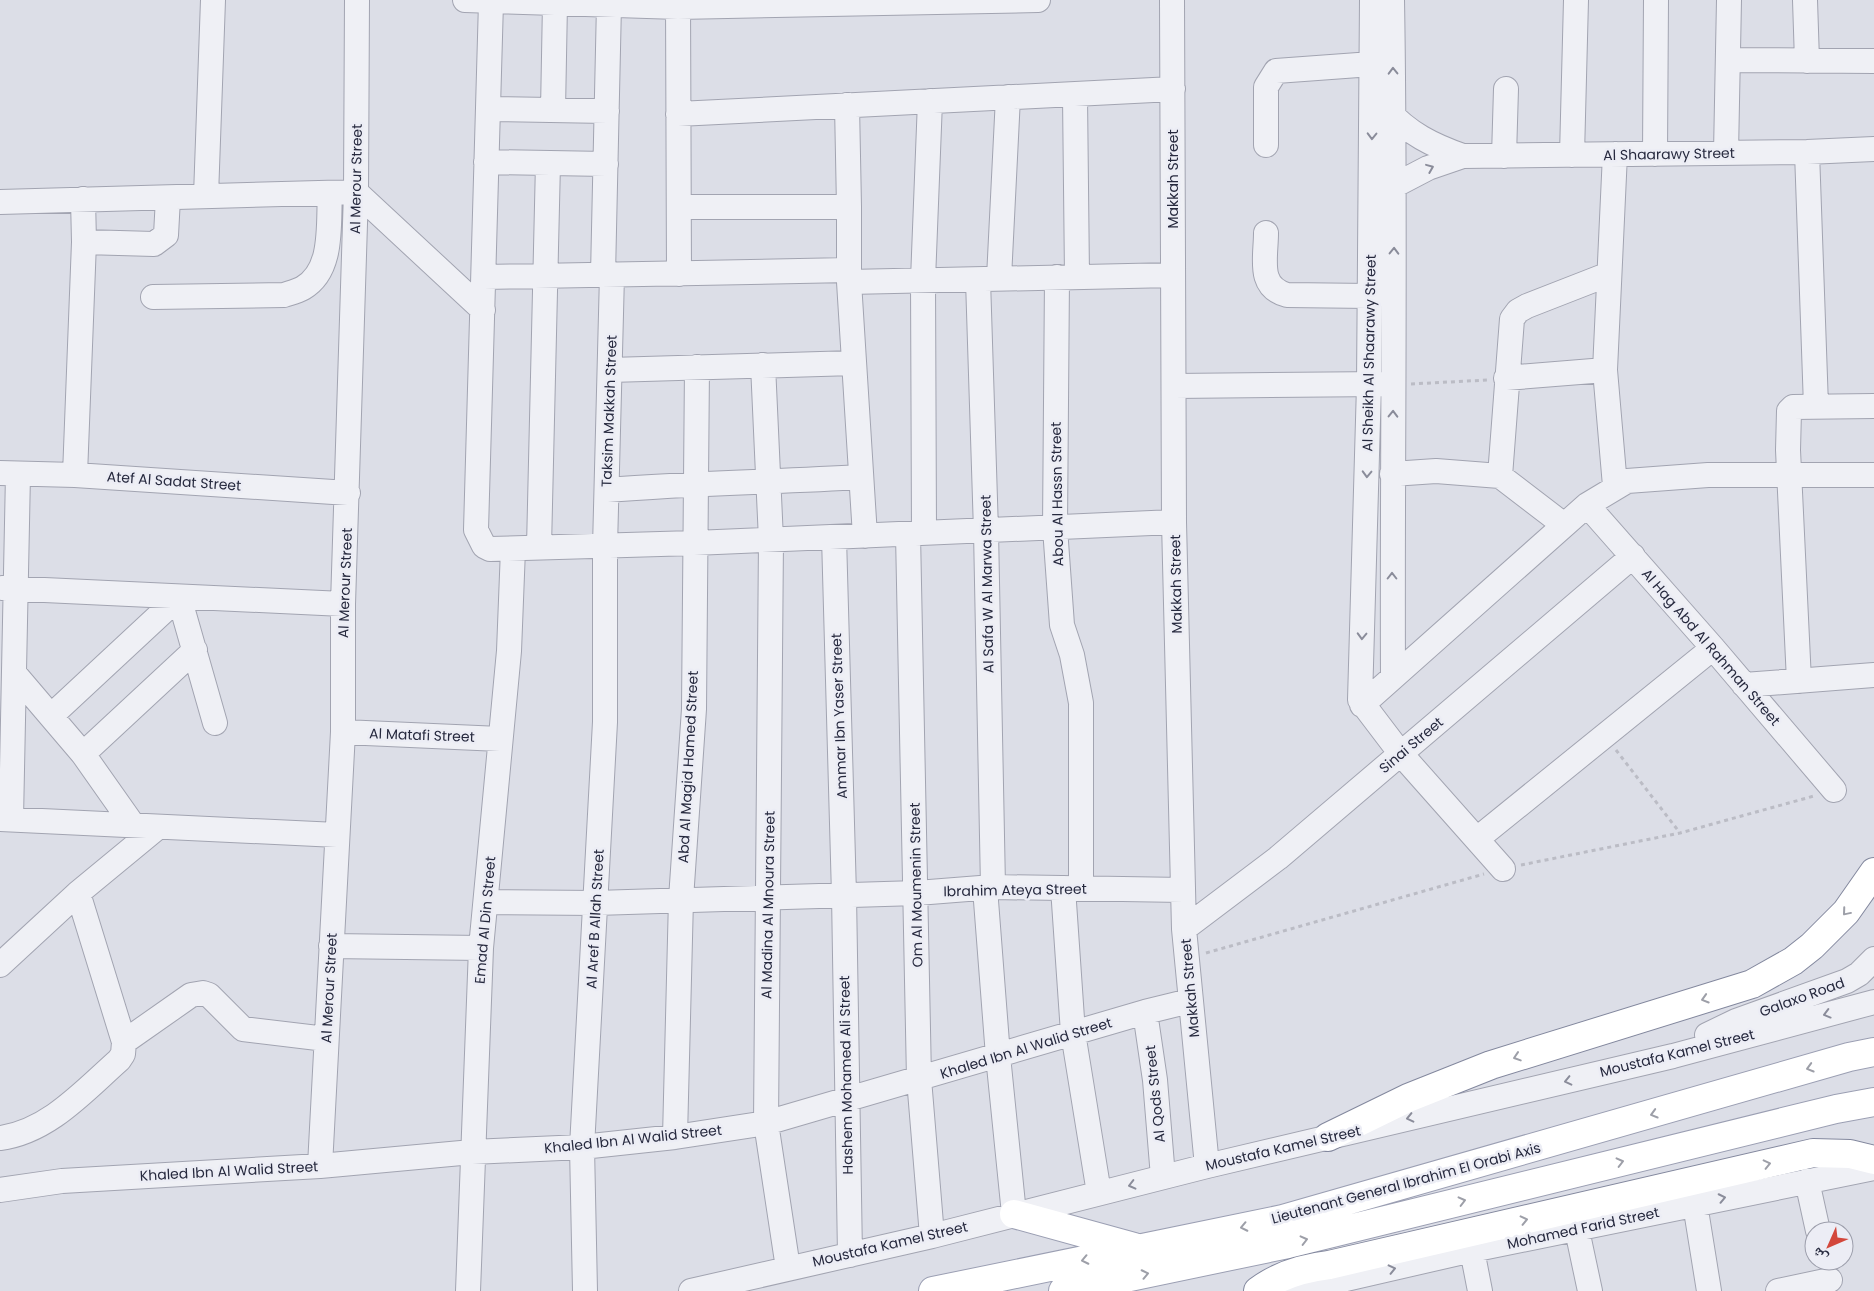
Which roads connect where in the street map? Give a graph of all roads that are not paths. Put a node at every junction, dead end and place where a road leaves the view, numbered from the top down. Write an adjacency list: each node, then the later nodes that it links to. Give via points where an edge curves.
1 (213, 0): 49 (street)
2 (357, 0): 47 (street, Al Merour Street)
3 (465, 0): 13 (street)
4 (1038, 0): 12 (street)
5 (1172, 0): 22 (street, Makkah Street)
6 (1372, 0): 21 (street, Al Sheikh Al Shaarawy Street)
7 (1392, 0): 33 (street, Al Sheikh Al Shaarawy Street, one-way to 7)
8 (1576, 0): 40 (street)
9 (1656, 0): 39 (street)
10 (1729, 0): 18 (street)
11 (1805, 0): 19 (street)
12 (944, 1): 14 (street)
13 (491, 2): 15 (street); 29 (street)
14 (816, 2): 16 (street)
15 (555, 3): 17 (street); 30 (street)
16 (678, 3): 17 (street); 32 (street)
17 (609, 4): 31 (street, Taksim Makkah Street)
18 (1728, 60): 19 (street); 37 (street)
19 (1807, 60): 20 (street)
20 (1874, 61)
21 (1372, 64): 24 (street, Al Sheikh Al Shaarawy Street); 34 (street, via 1276,71 1266,87)
22 (1173, 89): 25 (street); 61 (street, Makkah Street)
23 (1506, 89): 42 (street)
24 (1373, 93): 33 (street, Al Shaarawy Street); 52 (street, Al Sheikh Al Shaarawy Street, one-way to 52)
25 (1075, 96): 26 (street); 65 (street, Abou Al Hassn Street)
26 (1008, 97): 27 (street); 66 (street, Al Safa W Al Marwa Street)
27 (930, 101): 28 (street); 67 (street, Om Al Moumenin Street)
28 (847, 105): 32 (street); 55 (street)
29 (488, 109): 30 (street); 43 (street)
30 (553, 110): 31 (street)
31 (607, 111): 45 (street, Taksim Makkah Street)
32 (678, 114): 54 (street)
33 (1394, 118): 41 (street, Al Shaarawy Street, via 1414,134); 46 (street, Al Sheikh Al Shaarawy Street)
34 (1266, 145)
35 (1874, 149): 36 (street, Al Shaarawy Street)
36 (1807, 152): 37 (street, Al Shaarawy Street); 80 (street)
37 (1726, 153): 39 (street, Al Shaarawy Street)
38 (1615, 154): 39 (street, Al Shaarawy Street); 40 (street, Al Shaarawy Street); 59 (street)
39 (1655, 154)
40 (1572, 155): 42 (street, Al Shaarawy Street)
41 (1463, 156): 42 (street, Al Shaarawy Street); 46 (street, Al Shaarawy Street, one-way to 41)
42 (1504, 156)
43 (486, 162): 44 (street); 64 (street)
44 (548, 163): 45 (street); 62 (street)
45 (606, 164): 60 (street, Taksim Makkah Street)
46 (1395, 184): 52 (street, Al Shaarawy Street); 77 (street, Al Sheikh Al Shaarawy Street, one-way to 46)
47 (356, 192): 48 (street); 70 (street); 93 (street, Al Merour Street)
48 (330, 193): 49 (street); 69 (street, via 325,259 316,276 303,288 284,295)
49 (206, 196): 50 (street)
50 (168, 198): 51 (street); 57 (street, via 166,235 154,244)
51 (83, 199): 53 (street); 57 (street)
52 (1372, 199): 68 (street, Al Sheikh Al Shaarawy Street)
53 (0, 202)
54 (679, 206): 55 (street); 58 (street)
55 (849, 206): 63 (street)
56 (1266, 233): 68 (street, via 1265,275 1277,292 1287,295)
57 (84, 242): 84 (street)
58 (679, 274): 60 (street); 63 (street)
59 (1609, 274): 75 (street); 76 (street, via 1518,312 1512,319)
60 (608, 275): 62 (street); 74 (street, Taksim Makkah Street)
61 (1173, 275): 65 (street); 79 (street, Makkah Street)
62 (545, 276): 64 (street); 104 (street)
63 (849, 276): 67 (street); 71 (street)
64 (484, 277): 70 (street)
65 (1067, 277): 66 (street); 97 (street, Abou Al Hassn Street)
66 (988, 279): 67 (street); 98 (street, Al Safa W Al Marwa Street)
67 (923, 280): 99 (street, Om Al Moumenin Street)
68 (1370, 296): 78 (street, Al Sheikh Al Shaarawy Street)
69 (153, 297)
70 (483, 310): 106 (street, via 476,530 484,546)
71 (854, 363): 72 (street); 88 (street)
72 (763, 365): 73 (street); 90 (street, Al Madina Al Mnoura Street)
73 (697, 367): 74 (street); 89 (street, Abd Al Magid Hamed Street)
74 (610, 370): 92 (street, Taksim Makkah Street)
75 (1605, 370): 76 (street); 91 (street)
76 (1506, 378): 87 (street)
77 (1393, 384): 78 (street); 83 (street, Al Sheikh Al Shaarawy Street, one-way to 77)
78 (1369, 385): 79 (street); 118 (street, Al Sheikh Al Shaarawy Street, one-way to 118)
79 (1174, 386): 95 (street, Makkah Street)
80 (1816, 406): 81 (street); 85 (street, via 1793,407 1789,411)
81 (1874, 406)
82 (9, 474): 84 (street, Atef Al Sadat Street); 108 (street)
83 (1392, 474): 87 (street, via 1436,471); 115 (street, Al Sheikh Al Shaarawy Street, one-way to 83)
84 (75, 475): 93 (street, Atef Al Sadat Street)
85 (1790, 475): 86 (street); 91 (street, via 1627,481); 116 (street)
86 (1874, 475)
87 (1500, 476): 96 (street)
88 (861, 477): 90 (street); 100 (street)
89 (695, 483): 90 (street); 92 (street); 103 (street, Abd Al Magid Hamed Street)
90 (769, 483): 102 (street, Al Madina Al Mnoura Street)
91 (1615, 486): 94 (street)
92 (606, 490): 105 (street, Taksim Makkah Street)
93 (348, 493): 110 (street, Al Merour Street)
94 (1587, 505): 96 (street); 107 (street, Al Hag Abd Al Rahman Street)
95 (1174, 522): 97 (street); 135 (street, Makkah Street)
96 (1564, 526): 115 (street)
97 (1055, 528): 98 (street); 134 (street, Abou Al Hassn Street, via 1062,625 1072,655 1081,703)
98 (986, 531): 99 (street); 133 (street, Al Safa W Al Marwa Street)
99 (916, 534): 100 (street); 137 (street, Om Al Moumenin Street)
100 (865, 536): 101 (street)
101 (834, 537): 102 (street); 138 (street, Ammar Ibn Yaser Street)
102 (771, 540): 103 (street); 139 (street, Al Madina Al Mnoura Street)
103 (694, 543): 105 (street); 140 (street, Abd Al Magid Hamed Street, via 694,709)
104 (539, 547): 105 (street); 106 (street)
105 (605, 547): 142 (street, Al Aref B Allah Street, via 605,722)
106 (513, 549): 122 (street, Emad Al Din Street)
107 (1632, 556): 111 (street, Al Hag Abd Al Rahman Street); 124 (street, Sinai Street)
108 (8, 588): 109 (street); 113 (street)
109 (179, 596): 110 (street); 112 (street); 119 (street)
110 (343, 604): 121 (street, Al Merour Street)
111 (1713, 648): 117 (street, Al Hag Abd Al Rahman Street); 130 (street)
112 (194, 650): 120 (street); 123 (street)
113 (14, 673): 119 (street); 126 (street)
114 (1874, 675): 116 (street)
115 (1393, 678): 118 (street)
116 (1799, 681): 117 (street)
117 (1744, 684): 125 (street, Al Hag Abd Al Rahman Street)
118 (1362, 705): 124 (street)
119 (51, 716): 123 (street)
120 (215, 722)
121 (343, 732): 122 (street, Al Matafi Street); 129 (street, Al Merour Street)
122 (500, 739): 141 (street, Emad Al Din Street)
123 (83, 754): 127 (street)
124 (1401, 754): 130 (street); 143 (street, Sinai Street, via 1278,858)
125 (1834, 790)
126 (6, 819): 127 (street)
127 (133, 826): 128 (street)
128 (158, 826): 129 (street); 136 (street)
129 (337, 835): 144 (street, Al Merour Street)
130 (1477, 839): 131 (street)
131 (1503, 869)
132 (1874, 872): 162 (main road, one-way to 162, via 1846,912 1818,941 1793,961 1752,984 1491,1065 1408,1098)
133 (989, 888): 134 (street, Ibrahim Ateya Street); 137 (street, Ibrahim Ateya Street); 155 (street, Al Safa W Al Marwa Street)
134 (1072, 888): 135 (street, Ibrahim Ateya Street); 151 (street, Abou Al Hassn Street)
135 (1183, 890): 143 (street, Makkah Street)
136 (78, 892): 147 (street); 153 (street)
137 (917, 893): 138 (street, Ibrahim Ateya Street); 157 (street, Om Al Moumenin Street)
138 (844, 895): 139 (street, Ibrahim Ateya Street); 158 (street, Hashem Mohamed Ali Street)
139 (769, 896): 140 (street, Ibrahim Ateya Street); 160 (street, Al Madina Al Mnoura Street)
140 (680, 899): 142 (street, Ibrahim Ateya Street); 161 (street, Abd Al Magid Hamed Street)
141 (486, 902): 142 (street, Ibrahim Ateya Street); 145 (street, Emad Al Din Street)
142 (596, 904): 164 (street, Al Aref B Allah Street)
143 (1184, 929): 148 (street, Makkah Street)
144 (331, 946): 145 (street); 152 (street, Al Merour Street)
145 (481, 948): 165 (street, Emad Al Din Street)
146 (1874, 959): 156 (street, Galaxo Road, via 1847,981 1723,1027)
147 (0, 965)
148 (1190, 1001): 150 (street, Khaled Ibn Al Walid Street); 167 (street, Makkah Street)
149 (1874, 1002): 156 (street, Moustafa Kamel Street, one-way to 156)
150 (1144, 1012): 151 (street, Khaled Ibn Al Walid Street); 169 (street, Al Qods Street, via 1155,1080)
151 (1074, 1033): 155 (street, Khaled Ibn Al Walid Street); 173 (street, Abou Al Hassn Street)
152 (326, 1039): 153 (street, via 243,1029 209,995 203,993 191,995); 166 (street, Al Merour Street)
153 (124, 1042): 163 (street, via 119,1060 48,1121 30,1131)
154 (1874, 1052): 179 (main road, Lieutenant General Ibrahim El Orabi Axis, one-way to 179, via 1283,1219)
155 (998, 1056): 157 (street, Khaled Ibn Al Walid Street); 175 (street, Al Safa W Al Marwa Street)
156 (1673, 1056): 162 (street, Moustafa Kamel Street, one-way to 162)
157 (920, 1079): 158 (street, Khaled Ibn Al Walid Street); 178 (street, Om Al Moumenin Street)
158 (846, 1099): 160 (street, Khaled Ibn Al Walid Street); 181 (street, Hashem Mohamed Ali Street)
159 (1874, 1102): 189 (main road, Lieutenant General Ibrahim El Orabi Axis, one-way to 159, via 1288,1244)
160 (766, 1123): 161 (street, Khaled Ibn Al Walid Street); 182 (street, Al Madina Al Mnoura Street)
161 (675, 1137): 164 (street, Khaled Ibn Al Walid Street)
162 (1328, 1137): 167 (street, Moustafa Kamel Street)
163 (0, 1138)
164 (582, 1147): 165 (street, Khaled Ibn Al Walid Street); 186 (street, Al Aref B Allah Street)
165 (472, 1152): 166 (street, Khaled Ibn Al Walid Street); 185 (street, Emad Al Din Street)
166 (320, 1166): 172 (street, Khaled Ibn Al Walid Street, via 62,1181)
167 (1207, 1166): 169 (street, Moustafa Kamel Street)
168 (1867, 1167): 170 (street, Mohamed Farid Street); 171 (street); 190 (main road, one-way to 168, via 1311,1267 1813,1153 1850,1154)
169 (1163, 1177): 173 (street, Moustafa Kamel Street, one-way to 173)
170 (1807, 1181): 174 (street, Mohamed Farid Street, one-way to 170); 176 (street)
171 (1874, 1181)
172 (0, 1190)
173 (1100, 1193): 175 (street, Moustafa Kamel Street)
174 (1695, 1204): 177 (street, Mohamed Farid Street); 194 (street)
175 (1014, 1214): 178 (street, Moustafa Kamel Street); 179 (main road)
176 (1816, 1221)
177 (1577, 1230): 180 (street, Mohamed Farid Street); 193 (street)
178 (932, 1236): 181 (street, Moustafa Kamel Street)
179 (1138, 1248): 188 (main road, Lieutenant General Ibrahim El Orabi Axis, one-way to 188)
180 (1472, 1250): 184 (street, Mohamed Farid Street, one-way to 180); 192 (street)
181 (850, 1255): 182 (street, Moustafa Kamel Street)
182 (788, 1268): 187 (street, Moustafa Kamel Street)
183 (1829, 1277): 195 (street)
184 (1356, 1285): 191 (street, Mohamed Farid Street)
185 (468, 1291)
186 (584, 1291)
187 (692, 1291)
188 (933, 1291)
189 (1063, 1291)
190 (1258, 1291)
191 (1294, 1291)
192 (1480, 1291)
193 (1590, 1291)
194 (1709, 1291)
195 (1778, 1291)

